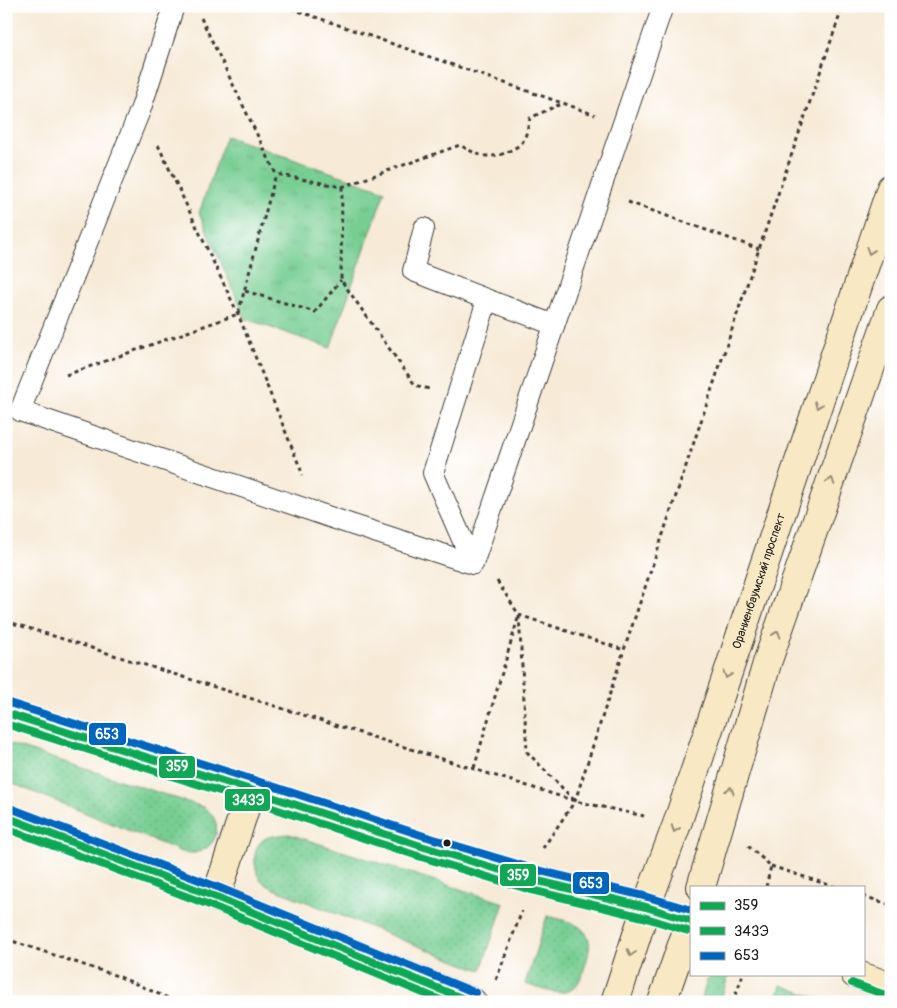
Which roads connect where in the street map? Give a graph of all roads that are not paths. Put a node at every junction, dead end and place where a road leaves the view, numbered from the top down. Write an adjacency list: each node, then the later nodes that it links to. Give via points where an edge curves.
1 (174, 6): 8 (lane, via 141,108 20,411)
2 (663, 6): 7 (lane)
3 (891, 188): 14 (main road, Ораниенбаумский проспект, one-way to 14, via 677,824)
4 (424, 228): 5 (lane, via 413,271)
5 (487, 300): 7 (lane); 8 (lane, via 433,473)
6 (891, 309): 12 (main road, one-way to 6, via 768,660)
7 (554, 325): 8 (lane)
8 (473, 564)
9 (6, 713): 10 (main road)
10 (251, 790): 13 (main road); 14 (main road, via 534,880)
11 (6, 817): 13 (main road)
12 (701, 886)
13 (216, 897): 19 (main road)
14 (646, 907): 15 (main road); 20 (main road, Ораниенбаумский проспект, one-way to 20)
15 (690, 920)
16 (690, 923): 21 (main road)
17 (861, 976): 18 (main road)
18 (891, 987)
19 (472, 1002)
20 (615, 1002)
21 (662, 1002)

